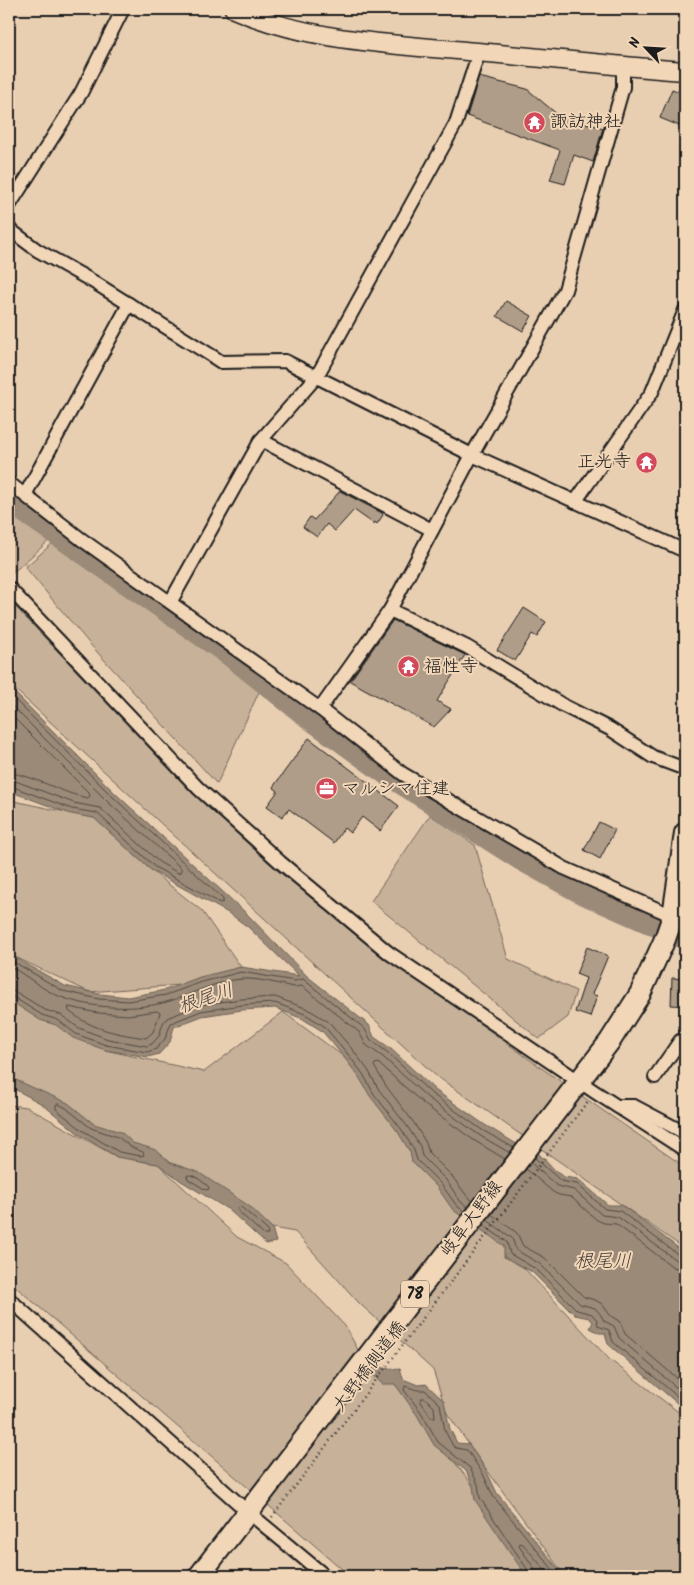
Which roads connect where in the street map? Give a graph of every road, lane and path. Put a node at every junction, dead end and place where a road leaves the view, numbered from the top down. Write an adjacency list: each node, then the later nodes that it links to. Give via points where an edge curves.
1 (123, 9): 6 (street, via 80,92)
2 (234, 9): 3 (street, via 295,30 365,42)
3 (479, 52): 4 (street); 10 (street, via 456,123)
4 (623, 67): 5 (street); 12 (street, via 623,87 565,290)
5 (685, 71)
6 (9, 206)
7 (9, 229): 8 (street, via 37,250)
8 (129, 304): 10 (street, via 220,362 286,361); 14 (street)
9 (685, 310): 15 (street, via 652,392)
10 (317, 376): 11 (street); 12 (street)
11 (262, 440): 16 (street); 19 (street)
12 (472, 455): 15 (street); 16 (street)
13 (9, 483): 14 (street)
14 (25, 495): 19 (street, via 81,539)
15 (575, 502): 17 (street)
16 (432, 530): 20 (street)
17 (685, 551)
18 (9, 588): 27 (street, via 179,770 280,862 389,953)
19 (171, 601): 21 (street)
20 (390, 610): 21 (street); 22 (street, via 467,647 653,757)
21 (320, 709): 24 (street, via 403,774 564,868)
22 (685, 768)
23 (685, 833): 24 (main road, 岐阜大野線 / 78)
24 (674, 925): 27 (main road, 岐阜大野線 / 78, via 640,994 610,1041)
25 (685, 1042): 26 (street, via 680,1041)
26 (655, 1077)
27 (574, 1086): 28 (street); 33 (main road, 岐阜大野線 / 78)
28 (595, 1092): 29 (street); 34 (path, 大野橋側道橋)
29 (617, 1106): 30 (street, via 634,1106); 31 (street)
30 (685, 1133)
31 (685, 1150)
32 (9, 1299): 33 (street)
33 (248, 1512): 35 (main road, 岐阜大野線 / 78); 36 (street)
34 (274, 1514)
35 (199, 1576)
36 (325, 1576)

